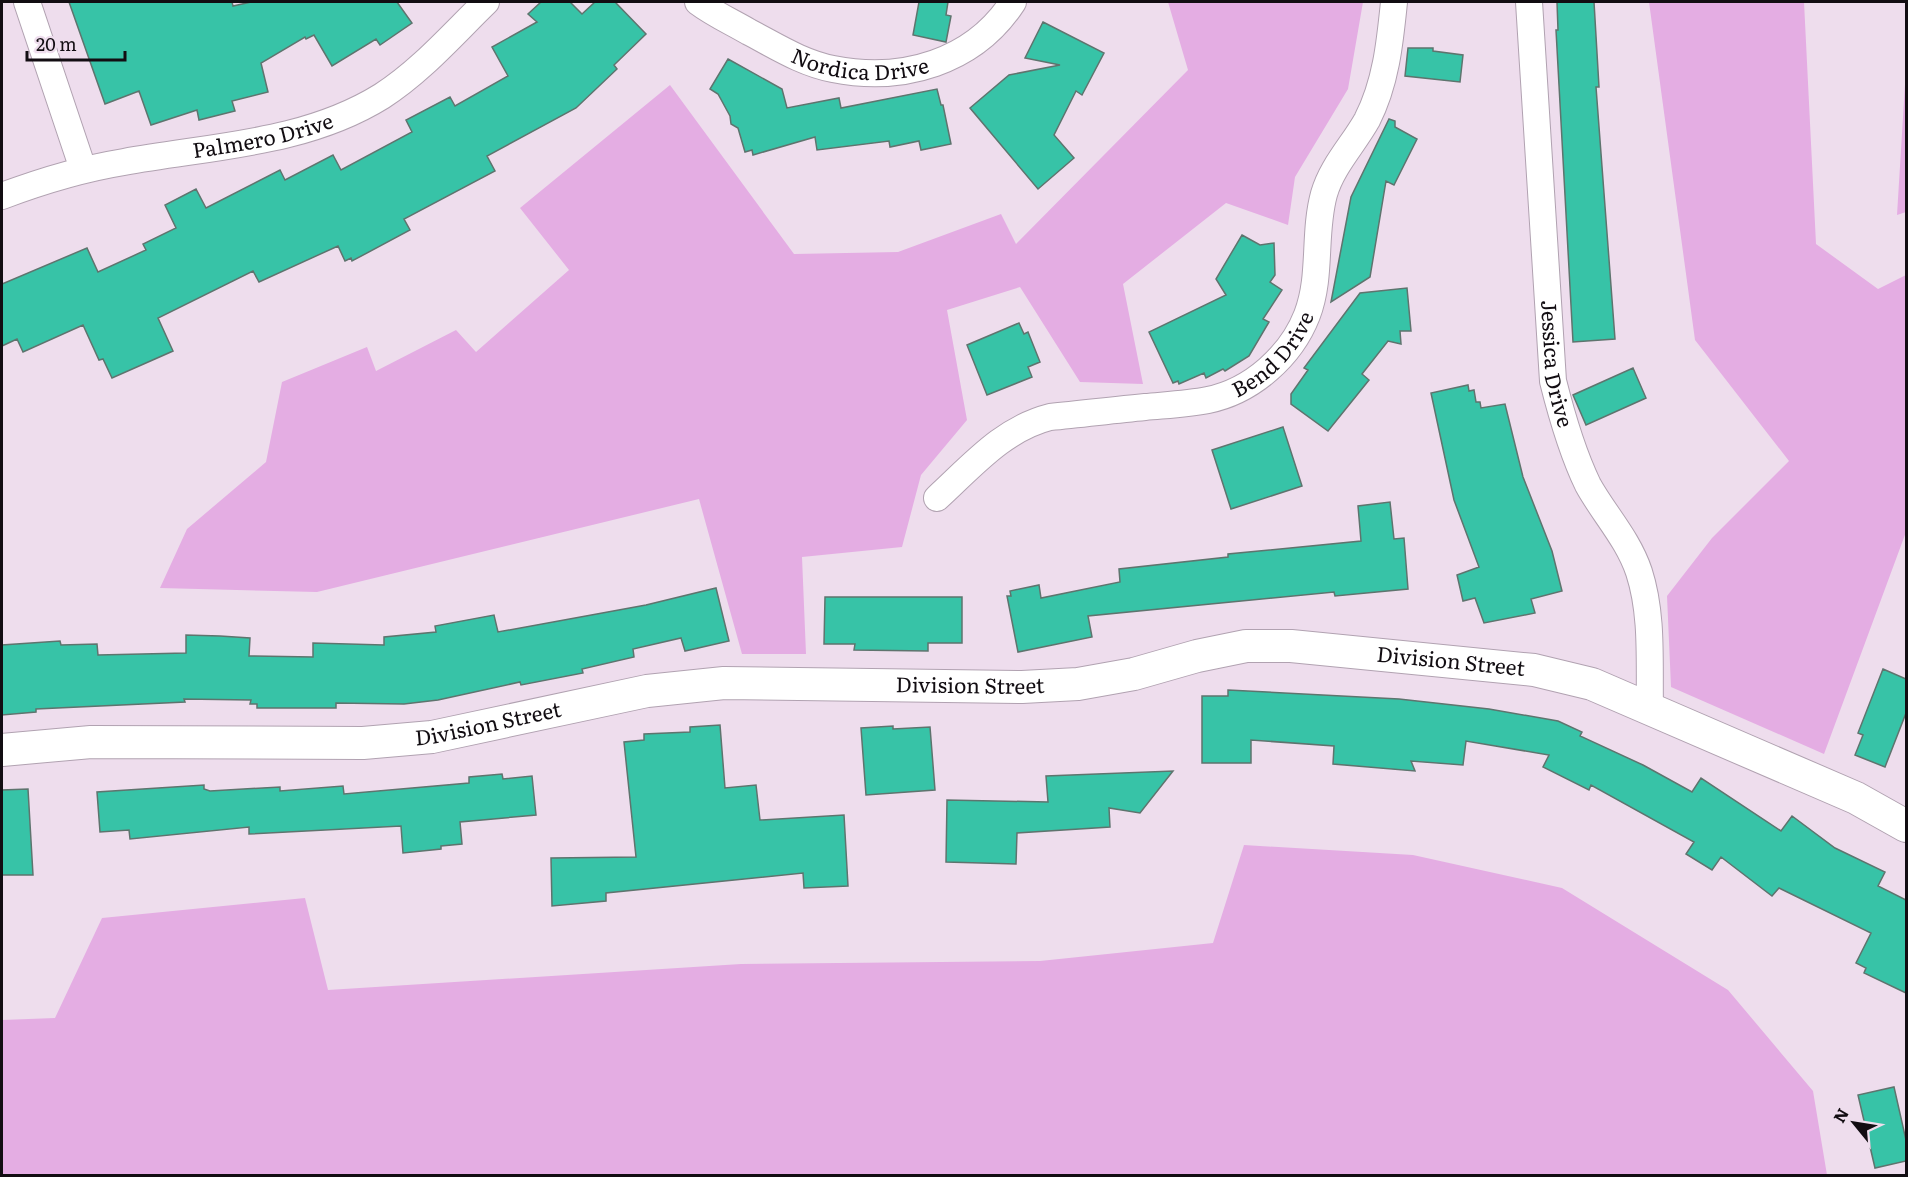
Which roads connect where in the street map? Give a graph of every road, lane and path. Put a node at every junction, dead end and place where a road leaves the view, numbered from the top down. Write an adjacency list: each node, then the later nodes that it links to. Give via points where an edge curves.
1 (27, 2): 7 (street)
2 (486, 2): 7 (street, Palmero Drive, via 415,71 382,96 336,120 291,135)
3 (698, 2): 4 (street, Nordica Drive, via 796,58 832,69 869,74 906,71 945,60 977,44 999,24)
4 (1013, 2)
5 (1394, 2): 9 (street, Bend Drive, via 1384,75 1367,120 1324,192 1317,227 1314,290 1307,315 1293,343 1271,369 1241,389 1209,400 1029,422 1008,433)
6 (1529, 2): 10 (street, Jessica Drive, via 1552,381 1567,435 1589,486 1624,540 1638,571 1648,610)
7 (83, 169): 8 (street, Palmero Drive)
8 (2, 196)
9 (937, 498)
10 (1650, 708): 11 (street, Division Street, via 1592,684 1534,670 1291,646 1246,646 1078,684 1022,687 724,683 647,691 432,737 363,743 91,742); 12 (street, Division Street, via 1856,798)
11 (2, 750)
12 (1906, 826)

